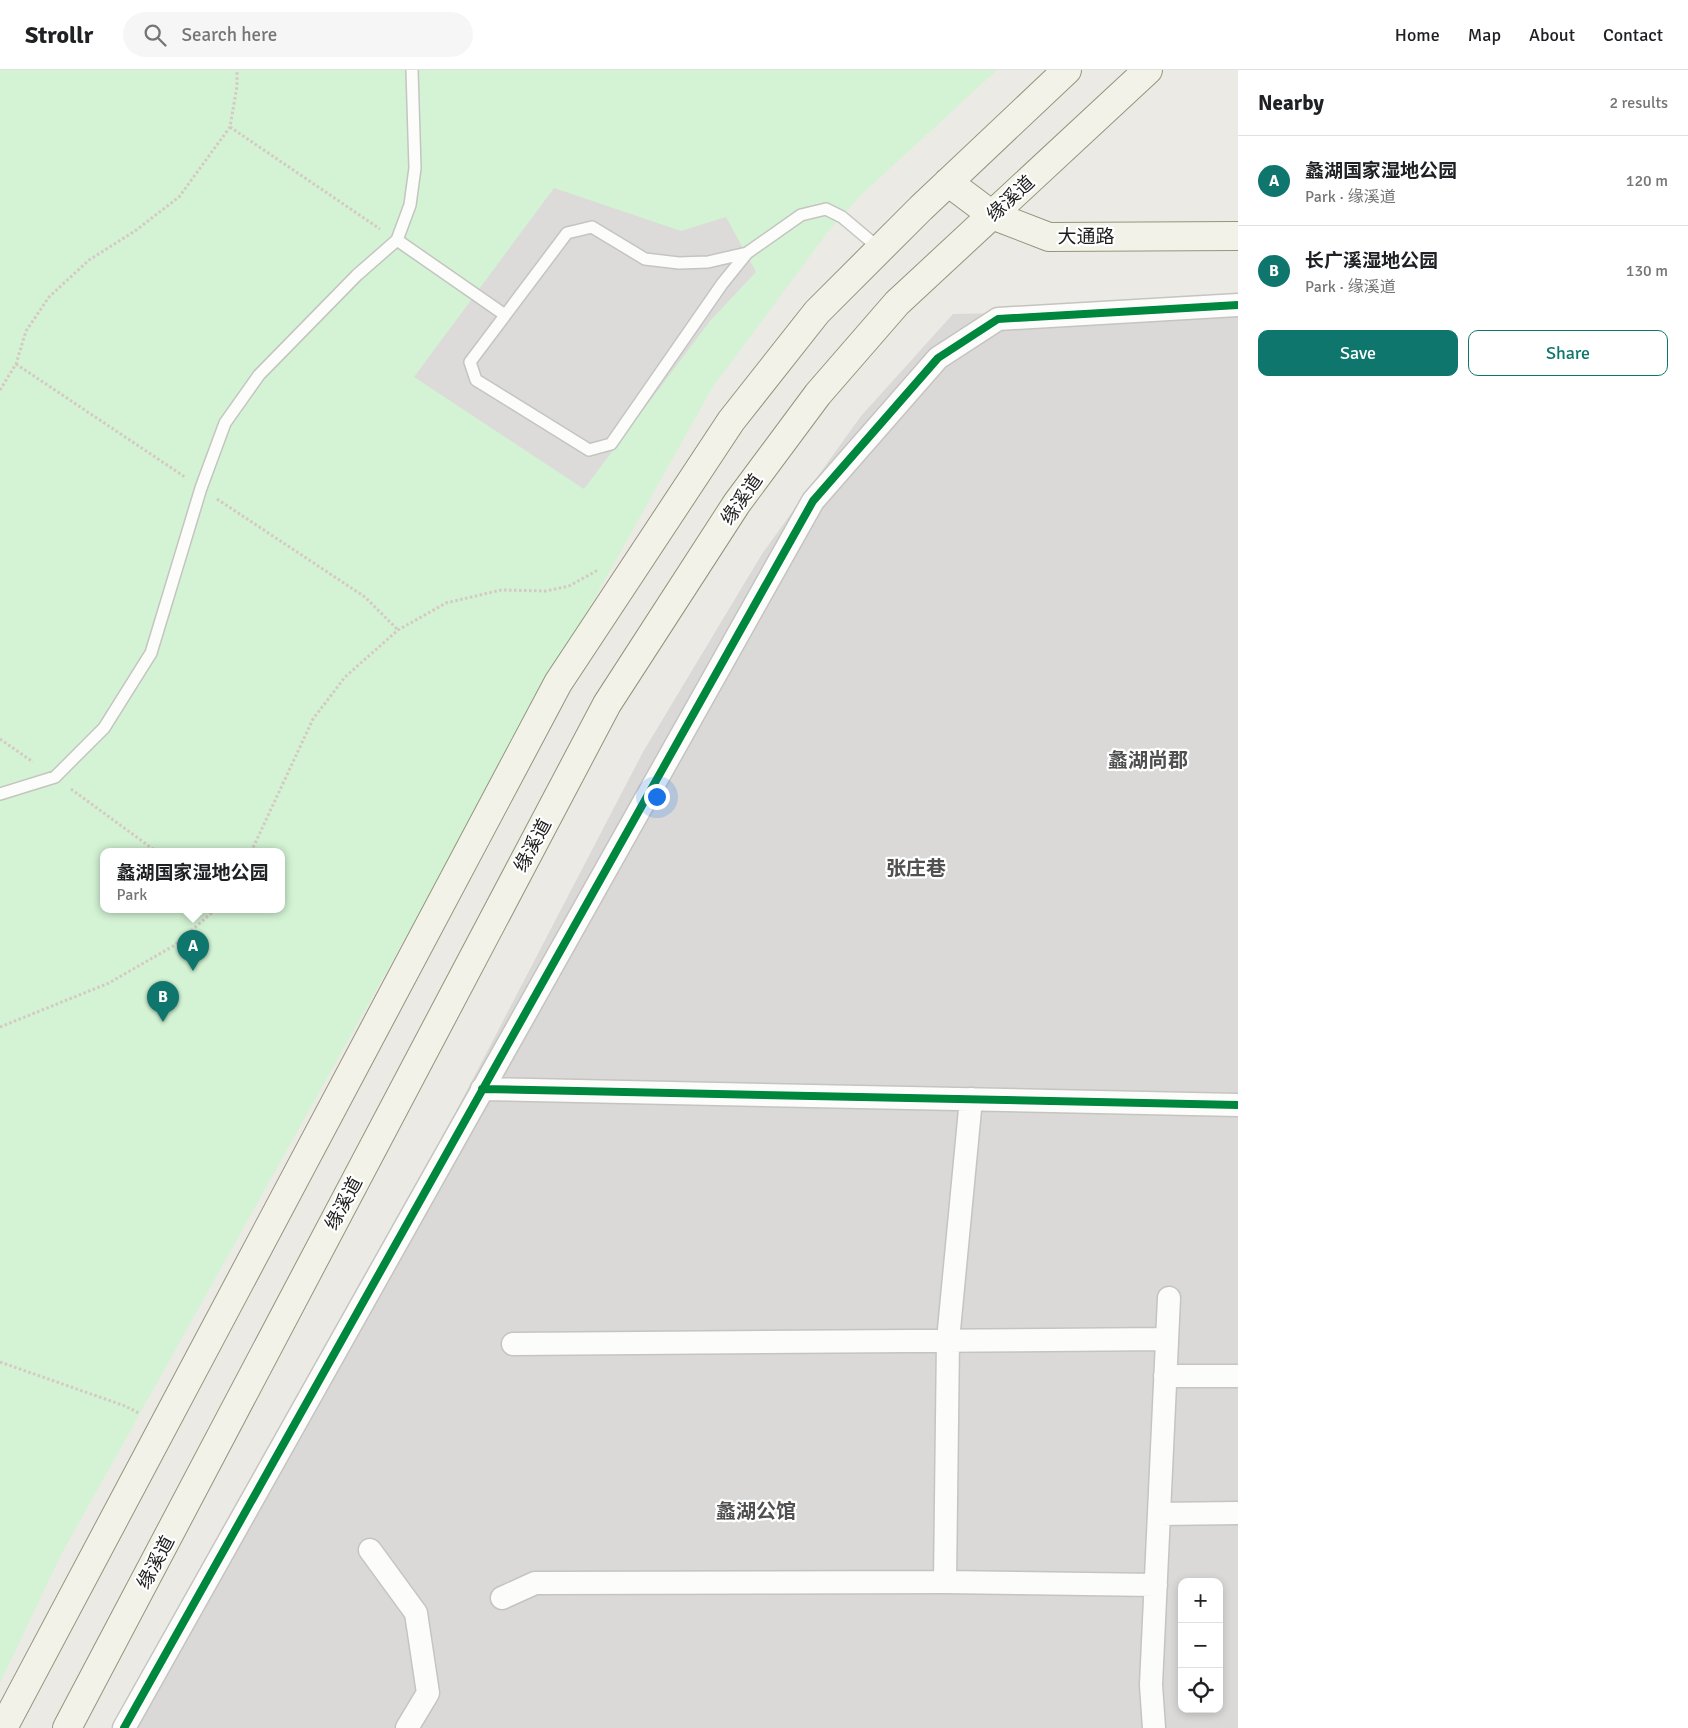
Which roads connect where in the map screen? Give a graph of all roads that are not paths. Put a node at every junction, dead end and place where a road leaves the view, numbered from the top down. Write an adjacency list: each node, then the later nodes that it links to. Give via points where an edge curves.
1 (412, 70): 7 (lane, via 415,168 410,205)
2 (1067, 70): 4 (main road)
3 (1148, 70): 5 (main road, 缘溪道)
4 (948, 182): 5 (main road, 大通路); 8 (main road)
5 (992, 215): 6 (main road, 大通路, via 1050,237); 29 (main road, 缘溪道, via 897,303 818,394 737,503 607,704)
6 (1238, 236)
7 (397, 240): 11 (lane); 12 (lane, via 357,275 259,375 225,423 201,488 151,653 104,728 55,778)
8 (880, 249): 9 (lane, via 842,217 826,209 802,214); 28 (main road, via 817,312 731,421 558,683)
9 (747, 253): 11 (lane, via 708,262 645,259 592,226 567,233); 11 (lane, via 611,444 590,450 476,380 470,362)
10 (1238, 305): 13 (street, via 998,319 938,358 812,501)
11 (505, 315)
12 (0, 794)
13 (482, 1089): 14 (street); 30 (street)
14 (970, 1099): 15 (street); 18 (street)
15 (1238, 1105)
16 (1169, 1298): 17 (street)
17 (1167, 1339): 18 (street); 20 (street)
18 (948, 1340): 19 (street); 25 (street)
19 (513, 1344)
20 (1165, 1376): 21 (street); 23 (street)
21 (1238, 1376)
22 (1238, 1513): 23 (street)
23 (1159, 1514): 26 (street)
24 (370, 1550): 31 (street, via 416,1613 428,1693)
25 (945, 1582): 26 (street); 27 (street, via 535,1583)
26 (1156, 1585): 32 (street, via 1151,1685)
27 (502, 1598)
28 (3, 1728)
29 (67, 1728)
30 (124, 1728)
31 (407, 1728)
32 (1154, 1728)

